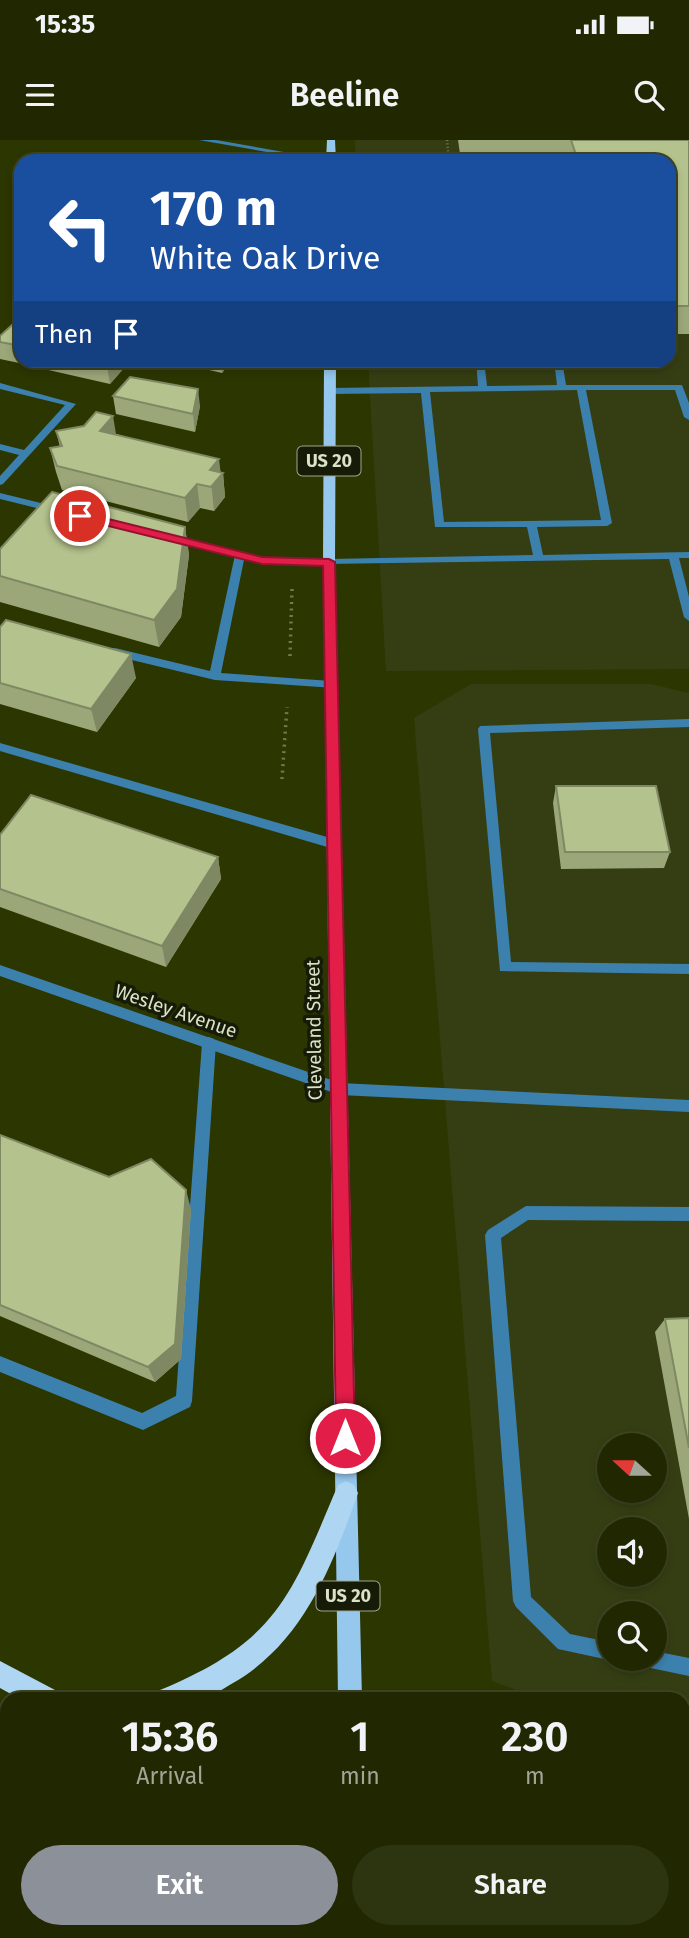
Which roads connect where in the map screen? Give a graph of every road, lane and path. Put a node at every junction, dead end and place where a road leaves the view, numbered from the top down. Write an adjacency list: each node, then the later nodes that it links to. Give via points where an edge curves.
1 (203, 140): 2 (street)
2 (288, 154)
3 (330, 368): 11 (main road, Cleveland Street / US 20)
4 (481, 368): 9 (street)
5 (559, 368): 7 (street)
6 (0, 386): 14 (street, via 71,404)
7 (562, 387): 8 (street); 9 (street)
8 (581, 387): 12 (street, via 679,387); 18 (street, via 607,523)
9 (483, 388): 10 (street)
10 (425, 390): 11 (street); 18 (street, via 439,525)
11 (330, 391): 24 (main road, Cleveland Street / US 20)
12 (689, 417)
13 (0, 447): 14 (street)
14 (27, 454): 15 (street)
15 (0, 482)
16 (0, 496): 17 (street)
17 (66, 512)
18 (531, 524): 23 (street)
19 (160, 535): 20 (street)
20 (240, 555): 24 (street, via 262,561); 27 (street)
21 (689, 555): 22 (street)
22 (673, 556): 23 (street); 25 (street)
23 (539, 558): 24 (street)
24 (329, 562): 28 (main road, Cleveland Street / US 20)
25 (689, 617)
26 (108, 650): 27 (street)
27 (215, 676): 28 (street)
28 (331, 685): 31 (main road, Cleveland Street / US 20)
29 (689, 723): 32 (street, via 484,729 505,967)
30 (0, 747): 31 (street)
31 (334, 844): 35 (main road, Cleveland Street / US 20)
32 (689, 969)
33 (0, 970): 34 (street, Wesley Avenue)
34 (209, 1043): 35 (street, Wesley Avenue); 38 (street, via 184,1401 143,1422)
35 (340, 1089): 36 (street, Wesley Avenue); 39 (main road, Cleveland Street / US 20)
36 (689, 1106)
37 (689, 1214): 40 (street, via 526,1213 493,1235 522,1601 565,1642)
38 (0, 1364)
39 (346, 1493): 45 (highway, via 323,1560 272,1639 240,1666); 46 (main road, Cleveland Street / US 20)
40 (597, 1649)
41 (667, 1663): 42 (street)
42 (689, 1667)
43 (0, 1674): 44 (highway)
44 (33, 1692)
45 (191, 1692)
46 (350, 1692)

